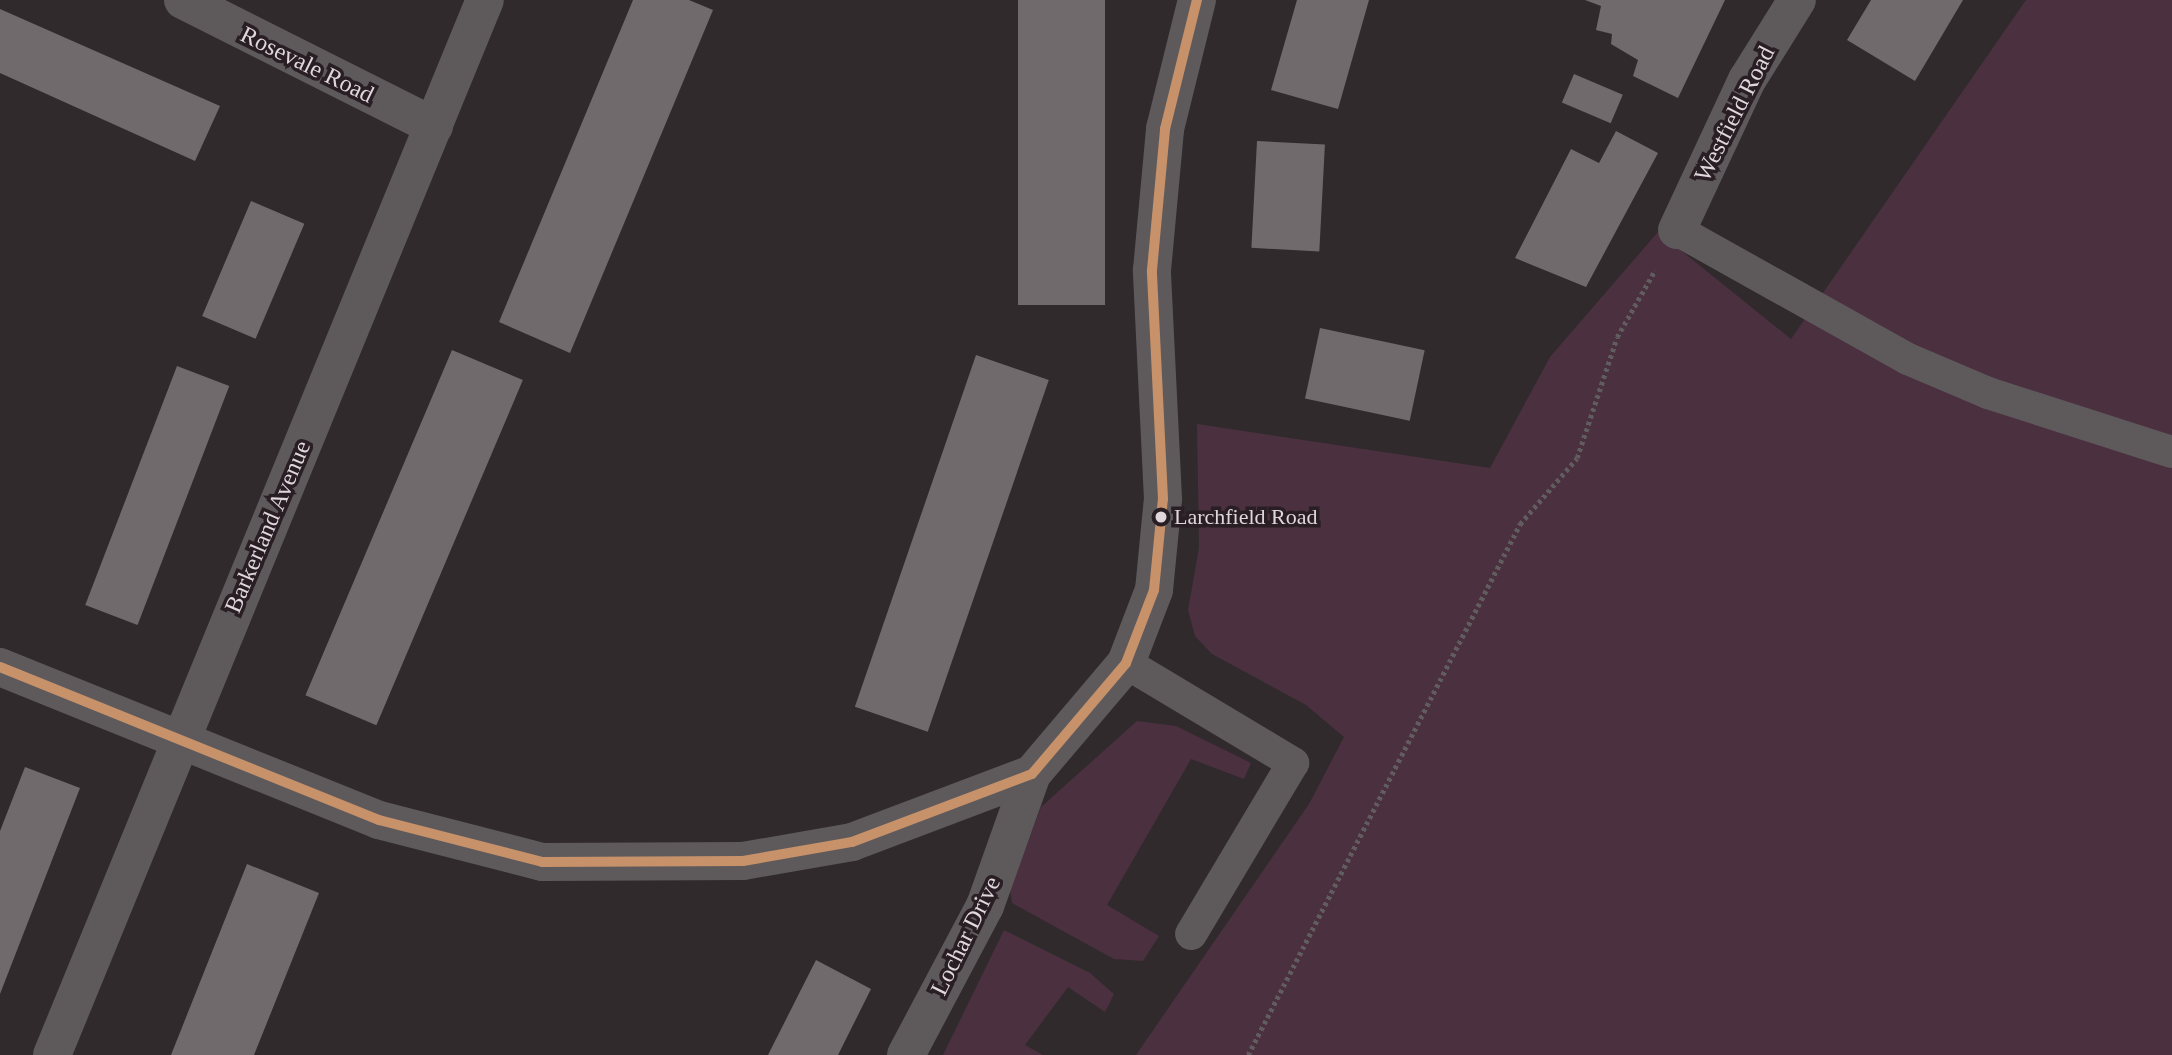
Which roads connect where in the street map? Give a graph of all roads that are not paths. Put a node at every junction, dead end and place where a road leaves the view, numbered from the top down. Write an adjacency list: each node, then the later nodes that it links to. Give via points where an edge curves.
1 (183, 0): 5 (street, Rosevale Road)
2 (485, 0): 5 (street, Barkerland Avenue)
3 (1198, 0): 8 (street, via 1165,129 1152,270 1163,499 1154,590)
4 (1797, 0): 6 (street, Westfield Road, via 1747,80)
5 (434, 126): 10 (street, Barkerland Avenue)
6 (1677, 230): 7 (lane, via 1908,359 1988,393)
7 (2172, 452)
8 (1126, 663): 11 (street); 12 (lane, via 1293,764)
9 (0, 667): 10 (street)
10 (178, 742): 11 (street, via 379,820 556,863 743,861 852,842); 13 (street, Barkerland Avenue)
11 (1032, 774): 14 (street, Lochar Drive, via 985,906)
12 (1191, 934)
13 (52, 1055)
14 (906, 1055)

